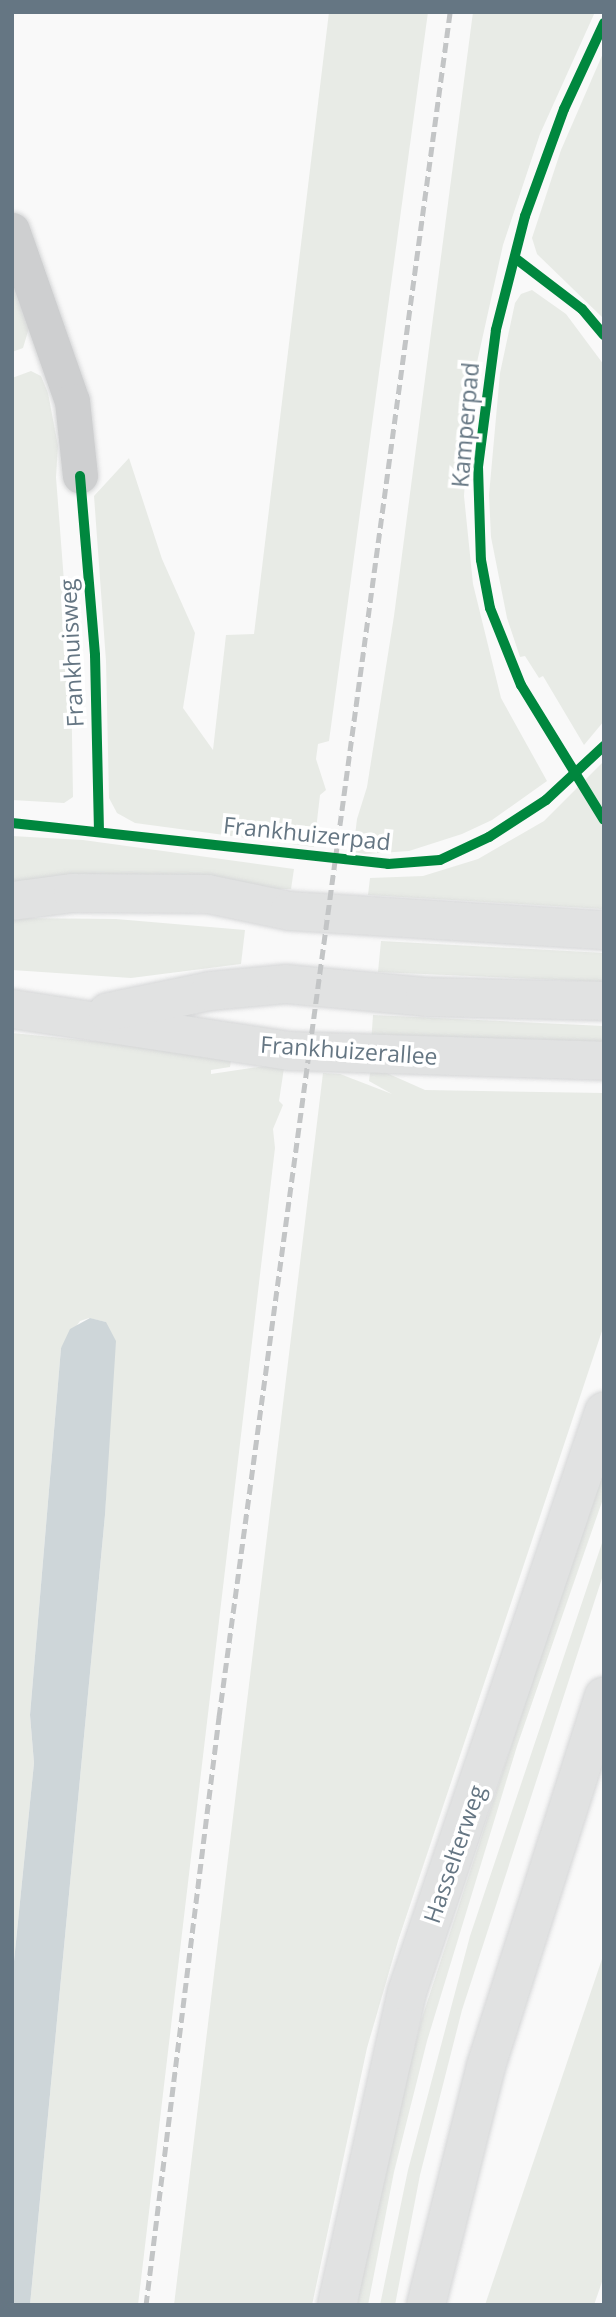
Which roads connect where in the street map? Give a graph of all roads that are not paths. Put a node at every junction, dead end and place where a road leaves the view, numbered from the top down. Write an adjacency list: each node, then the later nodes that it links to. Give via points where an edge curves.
1 (12, 230): 2 (street, via 72,401)
2 (80, 476)
3 (12, 901): 4 (main road, via 73,893 208,894 290,912)
4 (604, 930)
5 (604, 1002): 7 (main road, via 425,997 286,984 210,991)
6 (12, 1009): 7 (main road, Frankhuizerallee)
7 (86, 1017): 8 (main road, Frankhuizerallee, via 290,1051)
8 (604, 1061)
9 (604, 1412): 11 (main road, Hasselterweg, via 407,1992)
10 (604, 1696): 12 (main road, via 486,2066)
11 (337, 2305)
12 (426, 2305)

